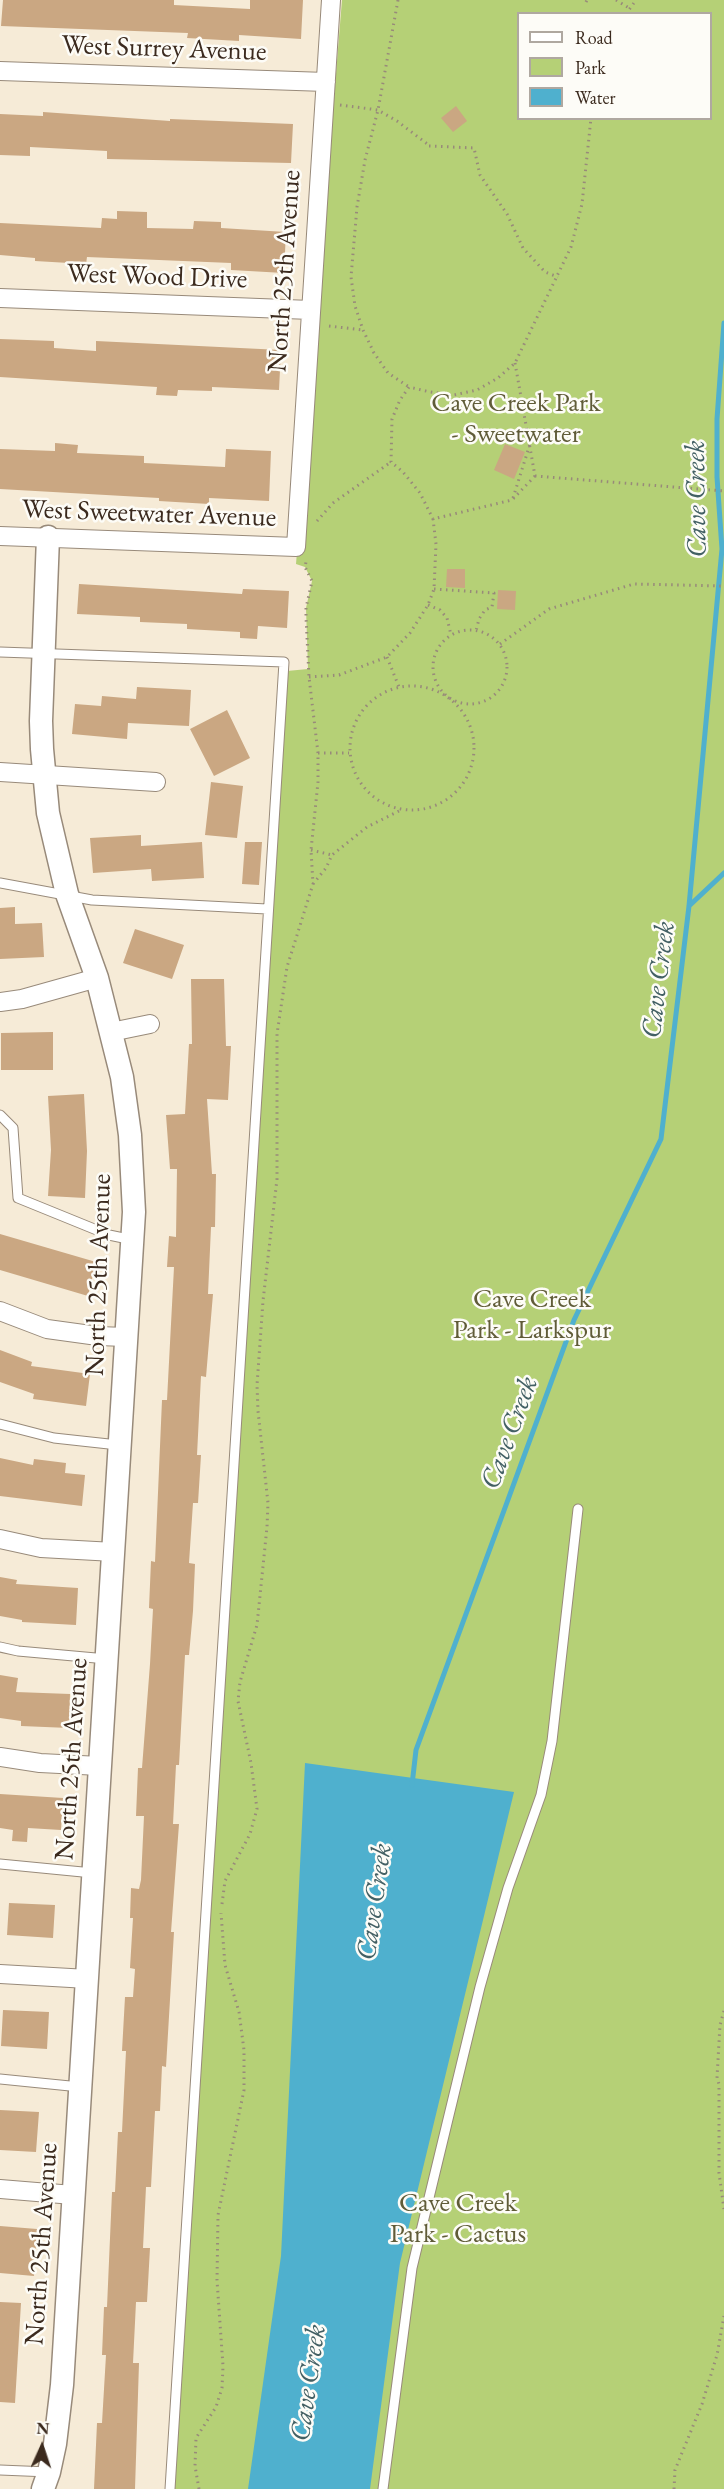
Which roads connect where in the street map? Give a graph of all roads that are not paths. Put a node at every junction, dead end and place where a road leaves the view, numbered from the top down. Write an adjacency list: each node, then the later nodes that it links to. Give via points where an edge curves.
1 (331, 0): 3 (street, North 25th Avenue)
2 (0, 71): 3 (street, West Surrey Avenue)
3 (326, 82): 5 (street, North 25th Avenue)
4 (0, 298): 5 (street, West Wood Drive)
5 (311, 317): 8 (street, North 25th Avenue)
6 (0, 536): 7 (street, West Sweetwater Avenue)
7 (48, 537): 8 (street, West Sweetwater Avenue); 10 (street, North 25th Avenue)
8 (301, 552)
9 (0, 652): 10 (lane)
10 (44, 653): 12 (street, North 25th Avenue, via 41,721); 16 (lane, via 284,662)
11 (0, 772): 12 (street)
12 (45, 776): 13 (street); 15 (street, North 25th Avenue, via 48,813)
13 (156, 782)
14 (0, 883): 15 (lane)
15 (67, 894): 16 (lane, via 113,902); 17 (street, North 25th Avenue)
16 (267, 909): 44 (lane)
17 (97, 978): 18 (street); 20 (street, North 25th Avenue)
18 (0, 1002)
19 (150, 1024): 20 (street)
20 (111, 1032): 22 (street, North 25th Avenue, via 130,1136)
21 (0, 1115): 22 (lane, via 13,1128 18,1198 109,1235)
22 (133, 1240): 24 (street, North 25th Avenue)
23 (0, 1311): 24 (street, via 47,1329)
24 (126, 1337): 26 (street, North 25th Avenue)
25 (0, 1424): 26 (lane, via 54,1438)
26 (120, 1445): 29 (street, North 25th Avenue)
27 (578, 1509): 45 (lane, via 552,1741 541,1795 508,1888 480,1987 412,2268)
28 (0, 1539): 29 (street, via 41,1548)
29 (114, 1552): 31 (street, North 25th Avenue)
30 (0, 1647): 31 (lane)
31 (107, 1659): 33 (street, North 25th Avenue)
32 (0, 1757): 33 (street)
33 (100, 1766): 35 (street, North 25th Avenue)
34 (0, 1864): 35 (lane)
35 (93, 1873): 37 (street, North 25th Avenue)
36 (0, 1974): 37 (street)
37 (88, 1979): 39 (street, North 25th Avenue)
38 (0, 2079): 39 (lane)
39 (80, 2087): 41 (street, North 25th Avenue)
40 (0, 2189): 41 (street)
41 (73, 2194): 43 (street, North 25th Avenue, via 62,2385)
42 (0, 2470): 43 (lane)
43 (46, 2481)
44 (170, 2489)
45 (383, 2489)

